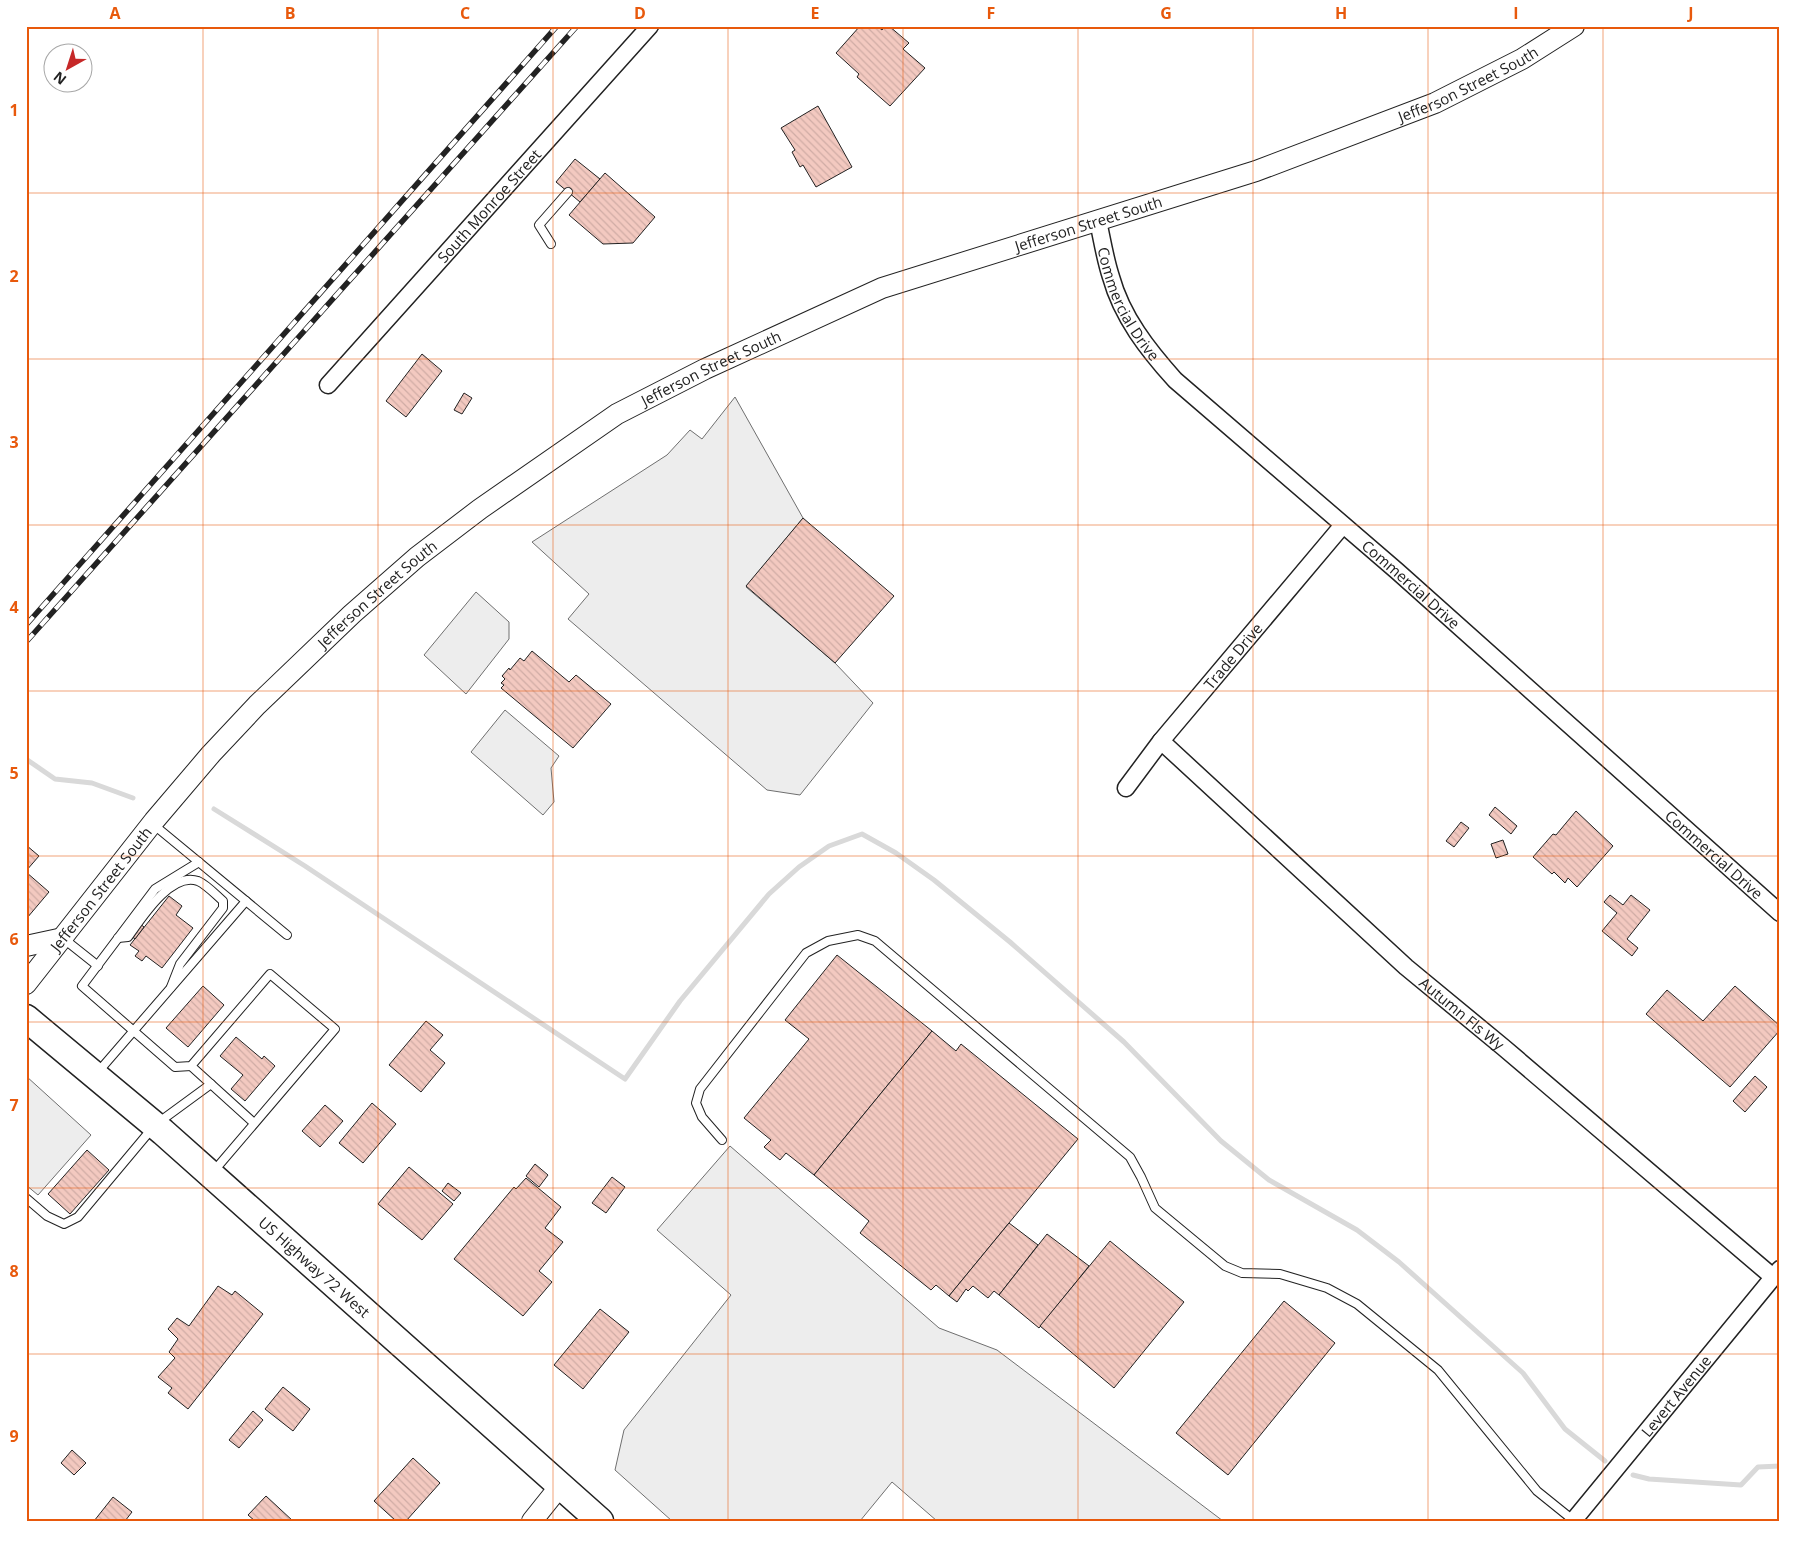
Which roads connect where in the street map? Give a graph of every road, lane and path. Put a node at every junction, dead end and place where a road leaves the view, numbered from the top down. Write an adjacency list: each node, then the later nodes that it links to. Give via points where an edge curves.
1 (650, 26): 6 (street, South Monroe Street)
2 (1574, 26): 4 (street, Jefferson Street South, via 1522,59 1435,103 1256,171)
3 (568, 192): 5 (lane, via 540,225)
4 (1098, 221): 7 (street, Commercial Drive, via 1111,278 1126,315 1148,350 1175,380); 10 (street, Jefferson Street South, via 882,288 705,369 617,414 480,509 417,557 359,608 257,705)
5 (551, 244)
6 (328, 385)
7 (1343, 525): 8 (street, Trade Drive); 13 (street, Commercial Drive)
8 (1161, 741): 9 (street, Trade Drive); 31 (street, Autumn Fls Wy, via 1406,967)
9 (1126, 788)
10 (152, 823): 11 (lane); 15 (street, Jefferson Street South)
11 (199, 862): 12 (lane); 16 (lane, via 155,889)
12 (246, 901): 14 (lane); 20 (lane)
13 (1780, 914)
14 (287, 935)
15 (63, 938): 17 (street); 18 (lane); 19 (street, Jefferson Street South)
16 (118, 938): 18 (lane); 20 (lane, via 128,937 158,897 175,884 187,880 199,882 223,901 223,908 180,964)
17 (26, 946)
18 (98, 966): 22 (lane, via 82,986)
19 (26, 984)
20 (172, 987): 22 (lane)
21 (26, 1018): 24 (highway, US Highway 72 West)
22 (134, 1031): 23 (lane, via 175,1067); 24 (lane)
23 (191, 1066): 25 (lane); 26 (lane, via 270,974 335,1029)
24 (95, 1075): 27 (highway, US Highway 72 West)
25 (211, 1084): 26 (lane); 27 (lane)
26 (254, 1123): 29 (lane)
27 (155, 1125): 29 (highway, US Highway 72 West); 30 (lane, via 78,1217 64,1224 46,1216)
28 (722, 1140): 33 (lane, via 702,1117 696,1103 700,1089 806,953 828,941 858,935 875,942 1130,1157 1155,1208 1225,1266 1242,1273 1280,1274 1327,1288 1357,1304 1438,1370 1537,1491)
29 (210, 1174): 32 (highway, US Highway 72 West)
30 (26, 1198)
31 (1776, 1273): 33 (street, Levert Avenue)
32 (560, 1486): 34 (street); 35 (highway, US Highway 72 West)
33 (1573, 1520)
34 (532, 1521)
35 (600, 1521)

